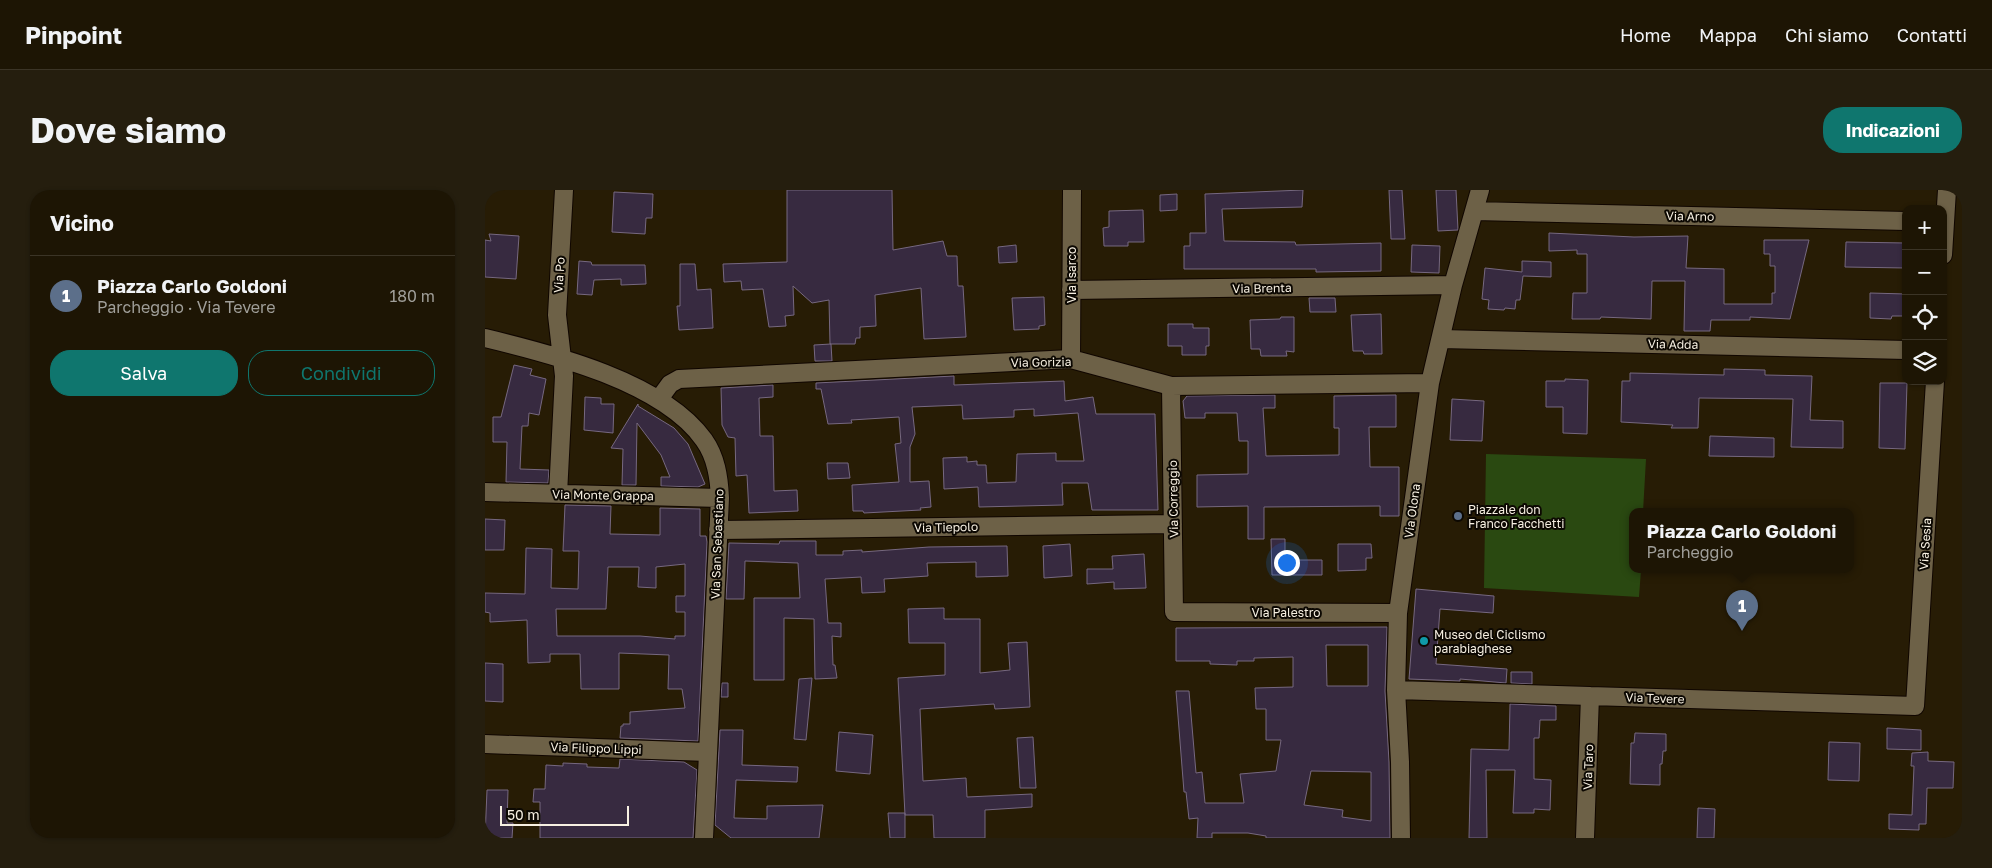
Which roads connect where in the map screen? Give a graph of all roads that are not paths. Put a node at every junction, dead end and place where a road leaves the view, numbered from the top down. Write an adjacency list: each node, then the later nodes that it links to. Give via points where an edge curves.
1 (564, 190): 13 (street, Via Po, via 557,315)
2 (1072, 190): 9 (street, Via Isarco)
3 (1480, 190): 6 (street, Via Olona)
4 (1947, 190): 5 (street)
5 (1946, 205)
6 (1475, 211): 7 (street, Via Arno); 8 (street, Via Olona)
7 (1902, 221)
8 (1453, 285): 9 (street, Via Brenta); 11 (street, Via Olona)
9 (1071, 290): 14 (street, Via Isarco)
10 (485, 338): 13 (street, Via San Sebastiano)
11 (1441, 339): 12 (street, Via Adda); 15 (street, Via Olona)
12 (1902, 350)
13 (561, 359): 18 (street, Via San Sebastiano, via 626,382); 20 (street, Via Po)
14 (1071, 359): 17 (street, Via Gorizia); 18 (street, Via Gorizia, via 679,379 670,384)
15 (1430, 383): 17 (street, Via Gorizia); 25 (street, Via Olona)
16 (1935, 385): 28 (street, Via Sesia)
17 (1171, 386): 22 (street, Via Correggio)
18 (659, 400): 21 (street, Via San Sebastiano, via 690,423 703,439 717,469)
19 (485, 492): 20 (street, Via Monte Grappa)
20 (558, 494): 21 (street, Via Monte Grappa)
21 (720, 498): 23 (street, Via San Sebastiano)
22 (1173, 524): 23 (street, Via Tiepolo); 24 (street, Via Correggio)
23 (718, 530): 30 (street, Via San Sebastiano)
24 (1174, 612): 25 (street, Via Palestro)
25 (1398, 613): 26 (street, Via Olona)
26 (1396, 690): 27 (street, Via Tevere); 32 (street, Via Olona)
27 (1590, 696): 28 (street, Via Tevere); 33 (street, Via Taro)
28 (1915, 706)
29 (485, 744): 30 (street, Via Filippo Lippi)
30 (707, 752): 31 (street, Via San Sebastiano)
31 (704, 838)
32 (1401, 838)
33 (1585, 838)

